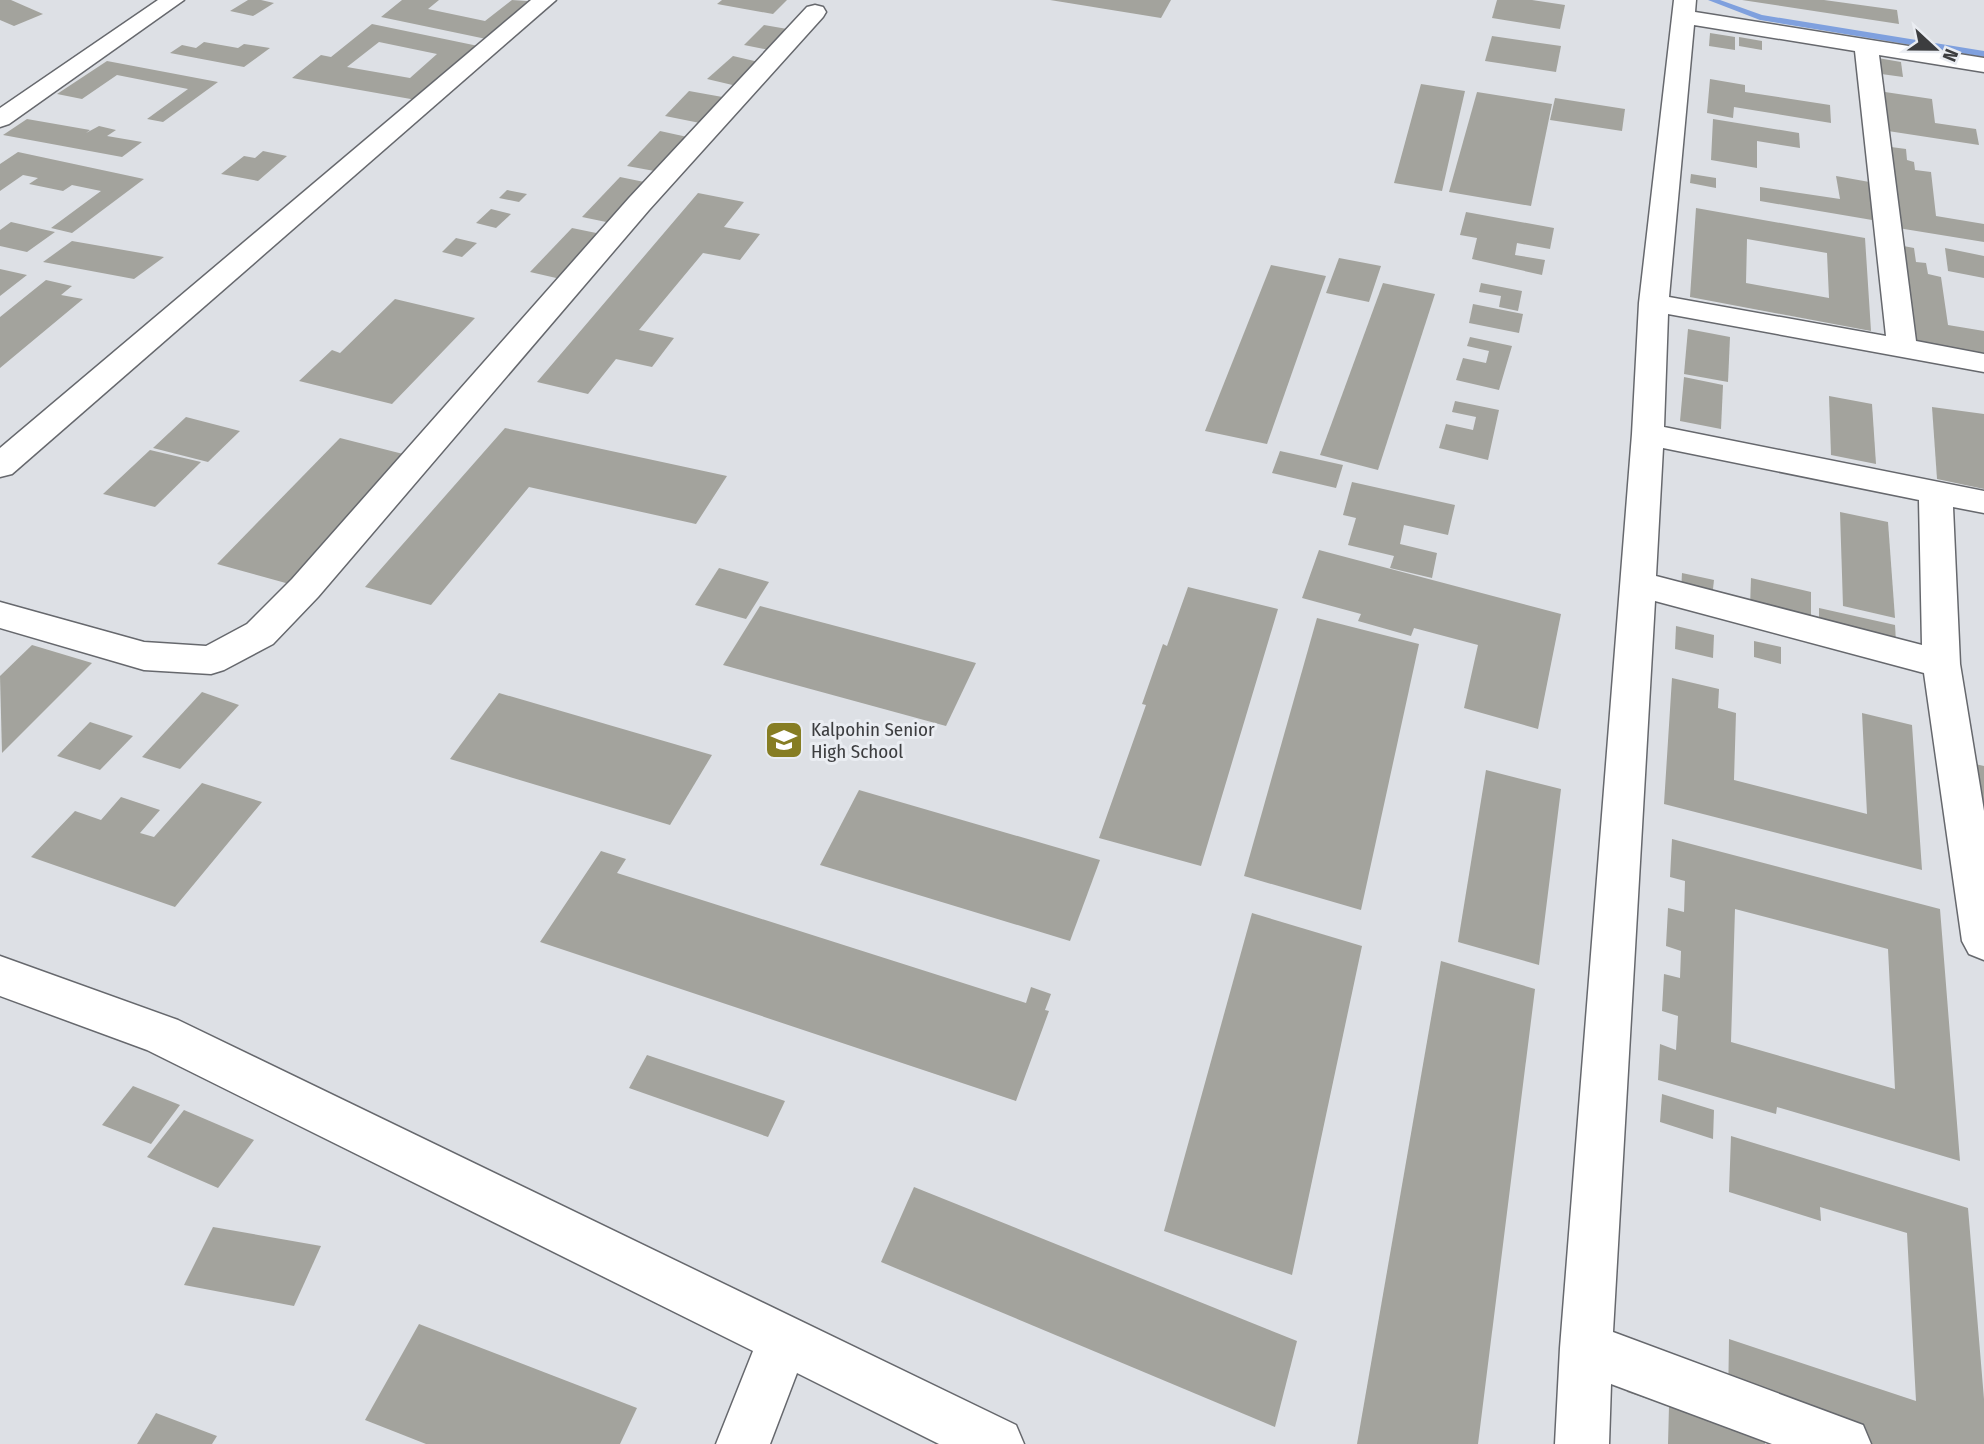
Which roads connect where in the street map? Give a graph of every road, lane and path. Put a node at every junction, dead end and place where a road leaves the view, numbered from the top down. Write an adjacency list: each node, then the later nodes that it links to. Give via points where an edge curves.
1 (173, 0): 7 (street)
2 (545, 0): 12 (street)
3 (1685, 9): 5 (street); 8 (street)
4 (815, 12): 16 (street, via 260,634 211,660 144,656)
5 (1866, 45): 6 (street); 9 (street)
6 (1984, 65)
7 (0, 119)
8 (1654, 303): 9 (street); 11 (street)
9 (1902, 348): 10 (street)
10 (1984, 363)
11 (1648, 434): 13 (street); 15 (street)
12 (0, 466)
13 (1936, 492): 14 (street); 17 (street)
14 (1984, 502)
15 (1638, 584): 17 (street); 21 (street)
16 (0, 615)
17 (1941, 664): 18 (street)
18 (1984, 941)
19 (0, 976): 20 (street, via 162,1035)
20 (783, 1340): 22 (street); 23 (street)
21 (1586, 1348): 24 (street); 25 (street)
22 (743, 1444)
23 (997, 1444)
24 (1582, 1444)
25 (1844, 1444)

